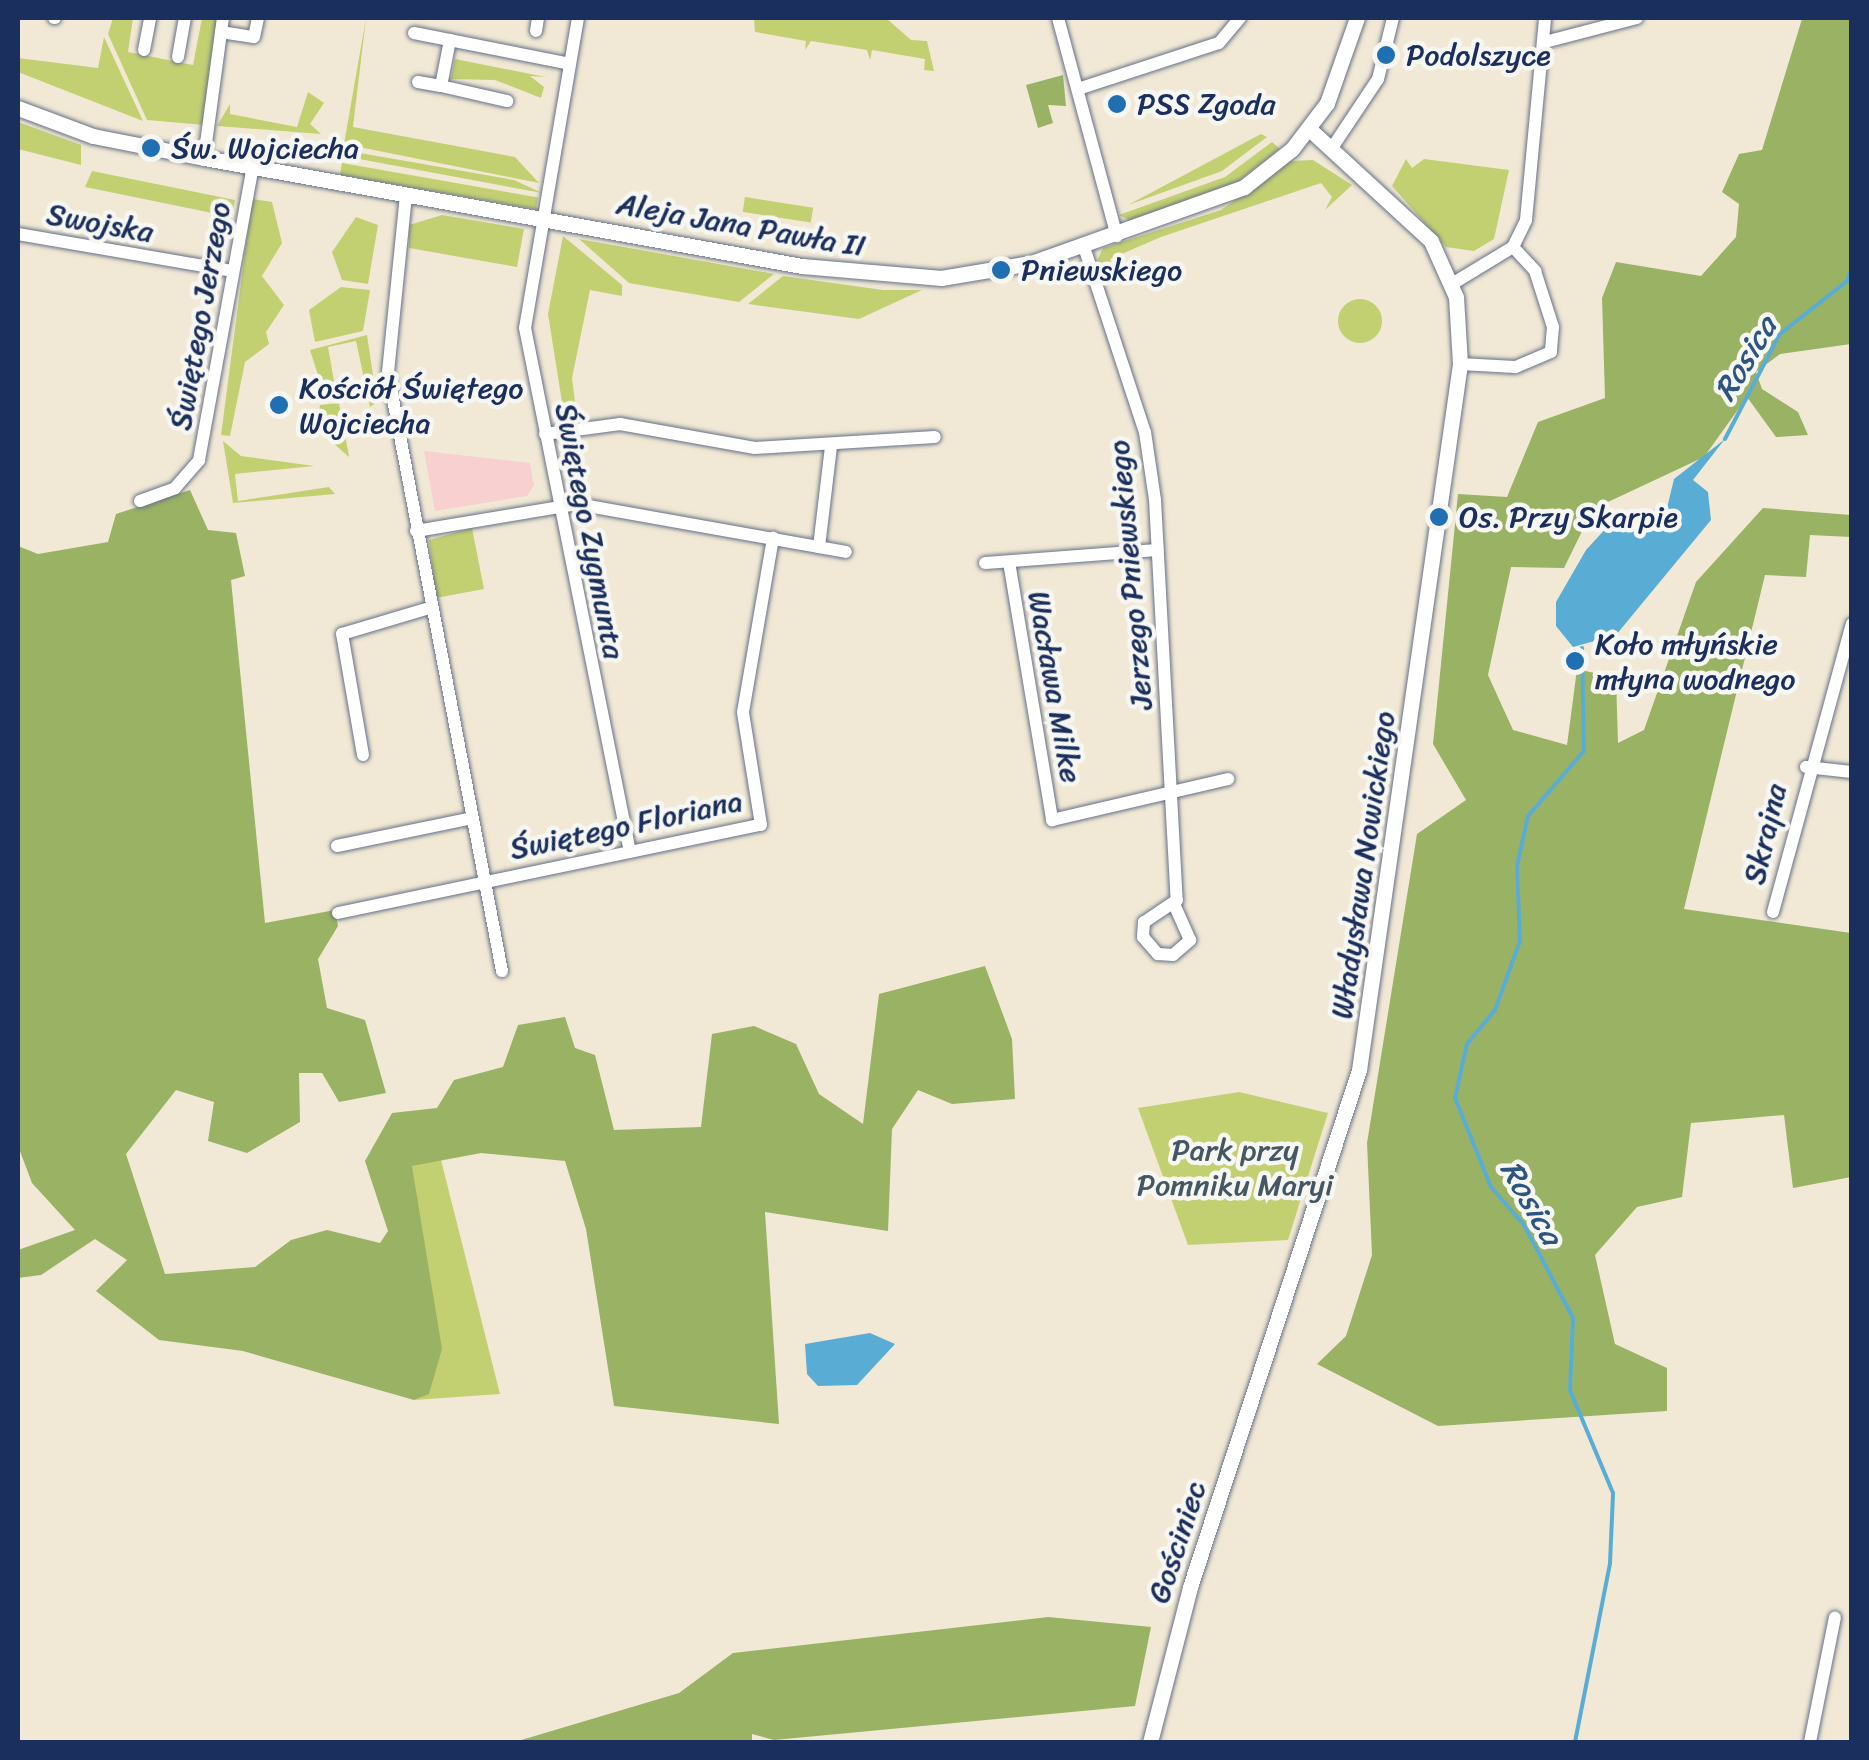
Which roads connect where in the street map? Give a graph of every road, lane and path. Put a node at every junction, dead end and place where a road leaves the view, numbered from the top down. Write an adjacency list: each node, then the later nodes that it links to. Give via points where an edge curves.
1 (150, 18): 15 (street)
2 (185, 18): 16 (street)
3 (258, 18): 11 (street, via 254,38)
4 (578, 18): 17 (street, Świętego Zygmunta)
5 (1058, 18): 20 (street)
6 (1240, 18): 20 (street, via 1218,43)
7 (1358, 18): 23 (street, Aleja Jana Pawła II, via 1340,78)
8 (1394, 18): 24 (street, via 1378,78)
9 (1545, 18): 14 (street)
10 (1638, 18): 14 (street)
11 (222, 24): 25 (street)
12 (414, 33): 13 (street)
13 (450, 40): 17 (street); 19 (street)
14 (1544, 42): 32 (street, via 1526,220)
15 (144, 50)
16 (178, 57)
17 (570, 64): 28 (street, Świętego Zygmunta)
18 (418, 82): 19 (street)
19 (440, 86): 21 (street)
20 (1078, 89): 30 (street)
21 (507, 101)
22 (18, 108): 25 (street, Aleja Jana Pawła II, via 93,136)
23 (1309, 129): 24 (street, Władysława Nowickiego); 30 (street, Aleja Jana Pawła II, via 1234,194)
24 (1332, 148): 34 (street, Władysława Nowickiego, via 1422,228)
25 (204, 158): 26 (street, Aleja Jana Pawła II)
26 (252, 167): 27 (street, Aleja Jana Pawła II); 33 (street, Świętego Jerzego)
27 (406, 195): 28 (street, Aleja Jana Pawła II); 41 (street, via 386,352)
28 (542, 219): 31 (street, Aleja Jana Pawła II, via 892,277 983,274); 36 (street, Świętego Zygmunta, via 525,328)
29 (18, 234): 33 (street, Swojska)
30 (1117, 236): 31 (street, Aleja Jana Pawła II)
31 (1084, 247): 44 (street, Jerzego Pniewskiego, via 1145,432)
32 (1513, 248): 34 (street); 35 (street, via 1541,284 1552,352 1516,367)
33 (232, 271): 39 (street, Świętego Jerzego, via 199,460 174,488)
34 (1452, 284): 35 (street, Władysława Nowickiego)
35 (1460, 364): 63 (street, Władysława Nowickiego, via 1367,1033)
36 (545, 434): 38 (street, via 620,424 756,448); 40 (street, Świętego Zygmunta)
37 (935, 438): 38 (street)
38 (831, 446): 43 (street)
39 (140, 500)
40 (558, 505): 41 (street); 42 (street); 57 (street, Świętego Zygmunta)
41 (416, 531): 48 (street)
42 (773, 538): 43 (street); 57 (street, Świętego Floriana, via 742,712 760,826)
43 (818, 548): 45 (street)
44 (1158, 550): 46 (street); 54 (street, Jerzego Pniewskiego)
45 (846, 552)
46 (1009, 562): 47 (street); 54 (street, Wacława Milke, via 1052,820)
47 (985, 564)
48 (430, 608): 50 (street, via 342,634); 55 (street)
49 (1852, 624): 51 (street, Skrajna)
50 (363, 755)
51 (1806, 768): 52 (street, Skrajna); 60 (street, Skrajna)
52 (1852, 772)
53 (1228, 779): 54 (street, Wacława Milke)
54 (1168, 795): 59 (street, Jerzego Pniewskiego)
55 (472, 818): 56 (street); 58 (street)
56 (337, 846)
57 (630, 852): 58 (street, Świętego Floriana)
58 (484, 881): 61 (street, Świętego Floriana); 62 (street)
59 (1176, 908)
60 (1772, 912)
61 (338, 914)
62 (502, 971)
63 (1266, 1361): 65 (street, Gościniec)
64 (1834, 1616): 66 (street)
65 (1150, 1742)
66 (1810, 1742)

